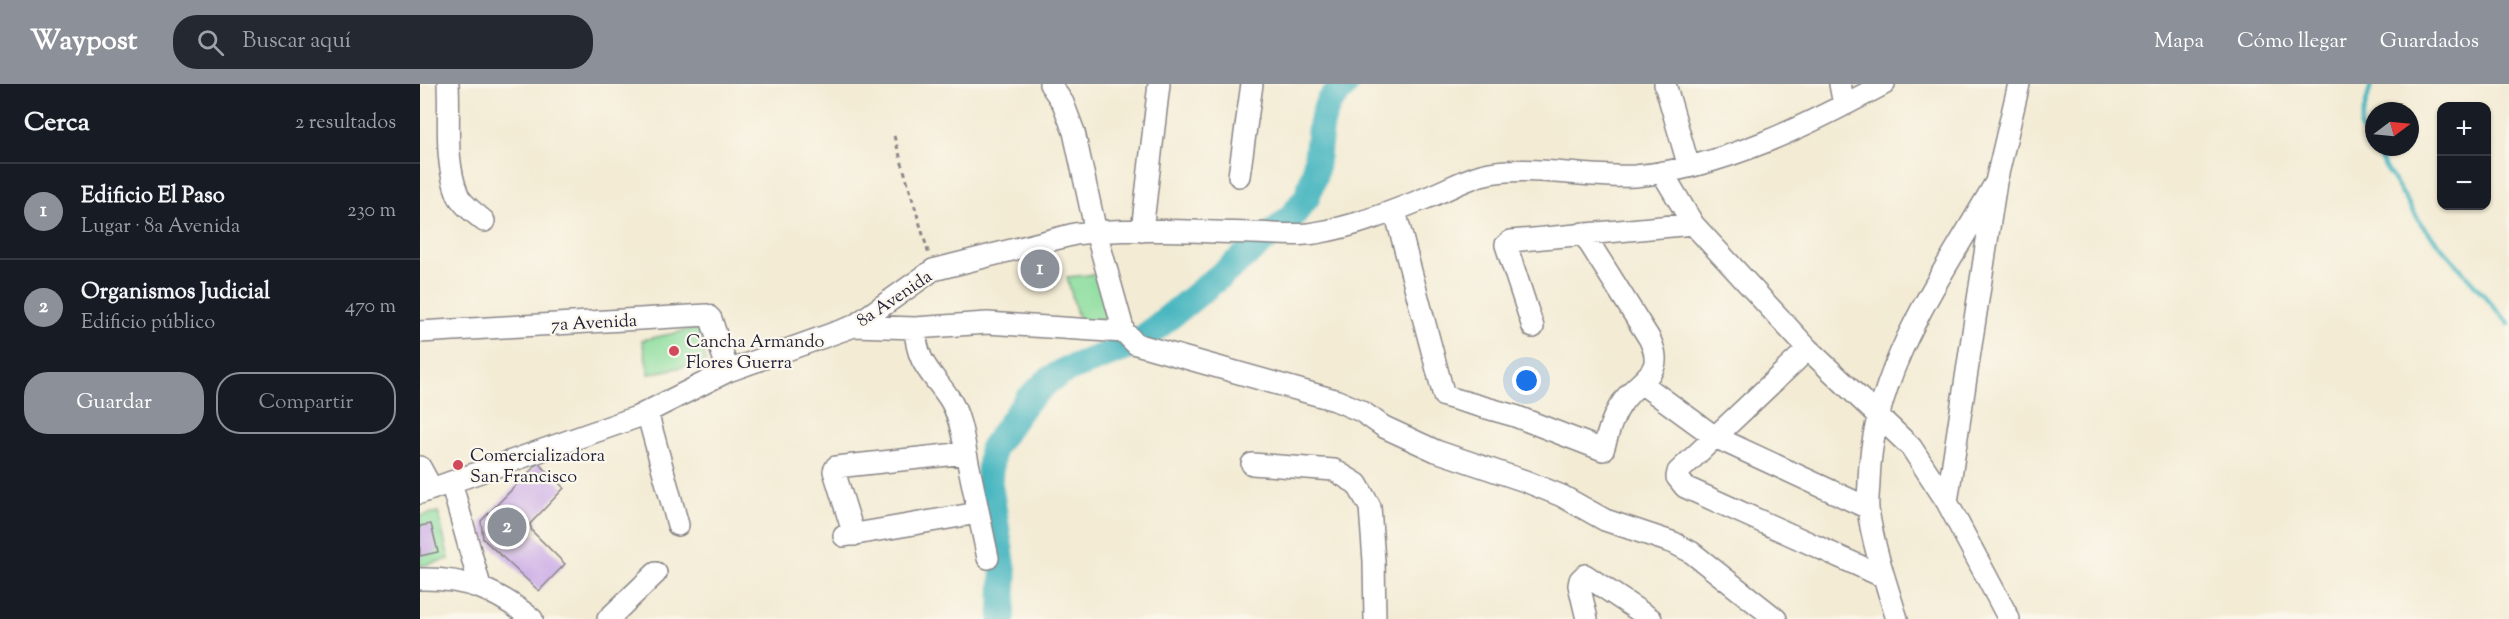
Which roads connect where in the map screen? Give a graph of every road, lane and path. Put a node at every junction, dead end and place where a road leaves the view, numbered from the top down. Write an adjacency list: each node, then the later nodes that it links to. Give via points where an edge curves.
1 (448, 84): 17 (street, via 448,138 459,197)
2 (1050, 84): 9 (street)
3 (1160, 84): 19 (street)
4 (1252, 84): 14 (street)
5 (1665, 84): 12 (street)
6 (1840, 84): 10 (street)
7 (1884, 84): 10 (street, 8a Avenida)
8 (2019, 84): 15 (street)
9 (1066, 94): 20 (street)
10 (1844, 105): 12 (street, 8a Avenida, via 1743,150)
11 (894, 136): 22 (path)
12 (1689, 167): 13 (street, 8a Avenida)
13 (1662, 172): 16 (street, 8a Avenida, via 1633,176 1515,172 1482,175); 18 (street)
14 (1239, 176)
15 (1996, 182): 32 (street, via 1906,339); 38 (street)
16 (1395, 211): 19 (street, 8a Avenida, via 1314,234); 30 (street, via 1444,396 1515,416 1603,450 1612,420)
17 (484, 221)
18 (1693, 224): 21 (street); 28 (street)
19 (1142, 231): 20 (street, 8a Avenida)
20 (1096, 232): 22 (street, 8a Avenida); 27 (street)
21 (1583, 233): 24 (street, via 1518,238 1506,245); 30 (street, via 1653,346 1654,369)
22 (933, 270): 23 (street, 8a Avenida)
23 (854, 326): 25 (street); 29 (street, 8a Avenida)
24 (1533, 327)
25 (915, 328): 27 (street, via 987,323); 34 (street, via 924,366 951,400)
26 (420, 332): 29 (street, 7a Avenida, via 707,315)
27 (1124, 332): 52 (street, via 1136,344 1335,400 1436,451 1526,481 1605,520 1674,543)
28 (1808, 349): 32 (street); 33 (street)
29 (728, 371): 31 (street, 8a Avenida)
30 (1641, 383): 33 (street)
31 (647, 412): 37 (street, 8a Avenida); 41 (street)
32 (1878, 417): 38 (street, via 1911,447); 39 (street, via 1870,457)
33 (1715, 436): 39 (street); 44 (street, via 1677,472 1685,487)
34 (966, 453): 40 (street); 40 (street, via 836,467 834,471 849,536)
35 (1252, 464): 49 (street, via 1334,470 1357,484 1370,507)
36 (420, 467): 37 (street)
37 (435, 488): 46 (street)
38 (1947, 502): 54 (street)
39 (1868, 508): 44 (street)
40 (978, 513): 42 (street)
41 (678, 525)
42 (988, 558)
43 (656, 573): 48 (street)
44 (1884, 577): 53 (street)
45 (420, 579): 46 (street, via 447,578)
46 (480, 586): 47 (street)
47 (532, 619)
48 (608, 619)
49 (1375, 619)
50 (1587, 619): 51 (street, via 1579,585 1585,575)
51 (1651, 619)
52 (1776, 619)
53 (1897, 619)
54 (2009, 619)

